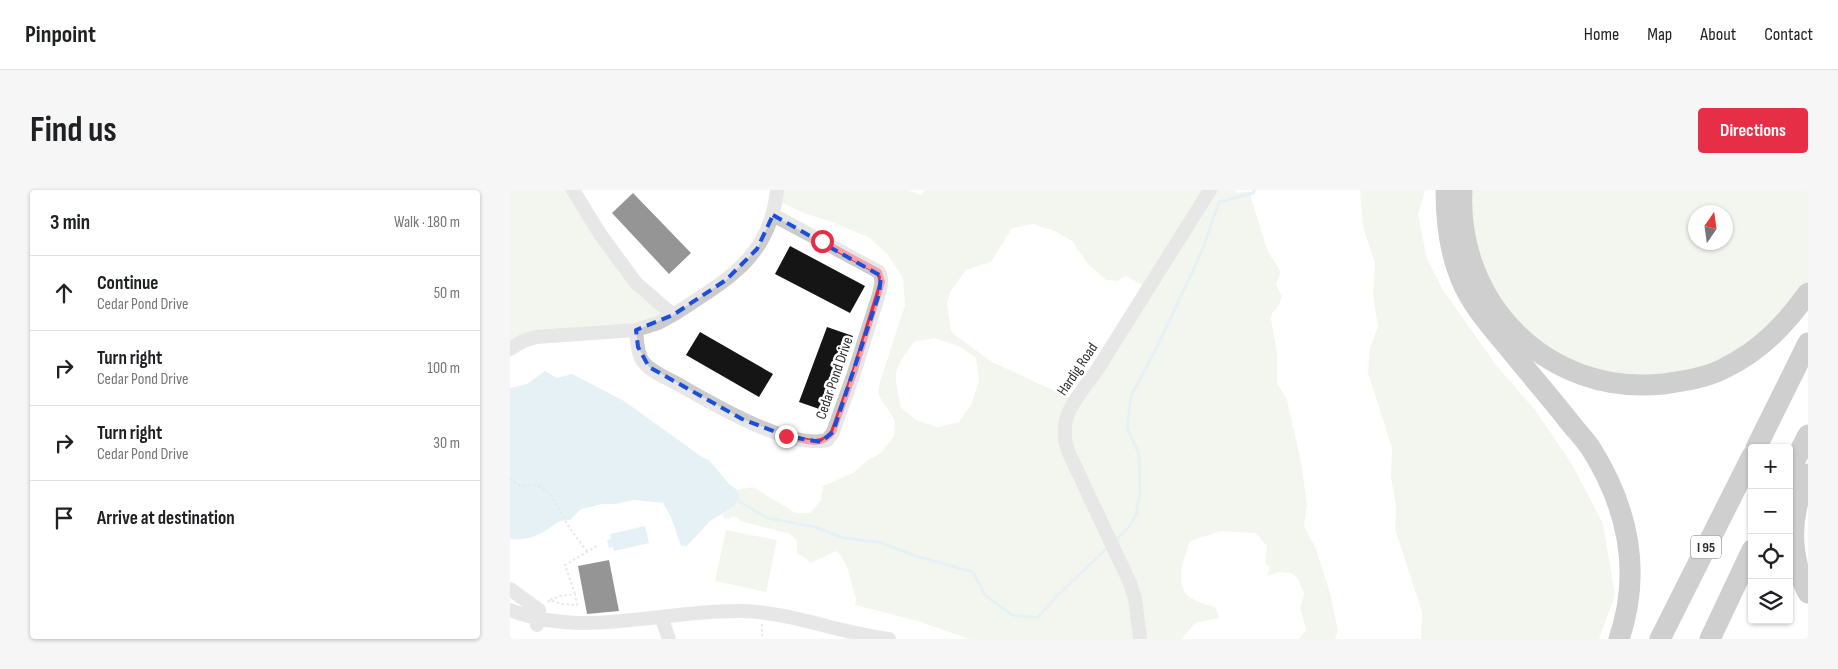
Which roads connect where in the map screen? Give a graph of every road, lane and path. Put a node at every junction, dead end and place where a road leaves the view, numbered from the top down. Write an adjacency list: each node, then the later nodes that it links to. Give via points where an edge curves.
1 (572, 190): 8 (street, via 636,283)
2 (777, 190): 6 (street)
3 (1210, 190): 33 (street, Hardig Road, via 1097,370 1080,391 1066,419 1064,432 1068,451 1135,598)
4 (1446, 190): 34 (highway, via 1451,250 1477,310 1589,446 1618,502 1632,570)
5 (1462, 190): 7 (highway, via 1463,229 1471,262 1500,316 1517,336 1556,364 1605,382 1653,385 1700,378 1724,369 1774,335)
6 (773, 215): 8 (street, via 757,250 747,261 726,280); 9 (street, Cedar Pond Drive, via 881,276 879,294 854,373 833,432 827,440 810,442 756,425 690,391 649,367 641,358)
7 (1808, 292)
8 (673, 315): 9 (street)
9 (636, 330): 11 (street, via 536,337)
10 (1808, 343): 13 (highway)
11 (510, 349)
12 (1808, 435): 15 (highway)
13 (1758, 444)
14 (1748, 464): 35 (highway, I 95)
15 (1793, 464)
16 (1808, 474): 22 (highway, via 1794,517 1793,538 1796,560)
17 (510, 479): 19 (path, via 521,486 530,484 546,490)
18 (597, 546): 19 (path)
19 (587, 551): 23 (path, via 565,565)
20 (1748, 558): 36 (highway)
21 (510, 589): 26 (street)
22 (1808, 593)
23 (575, 594): 24 (path); 24 (path, via 577,605 574,606)
24 (550, 600): 26 (path)
25 (510, 610): 28 (street)
26 (539, 610): 28 (street)
27 (663, 622): 30 (street); 31 (street); 32 (street, via 730,611 754,612)
28 (537, 625): 29 (street)
29 (572, 636)
30 (591, 636)
31 (669, 639)
32 (890, 639)
33 (1140, 639)
34 (1619, 639)
35 (1660, 639)
36 (1710, 639)

